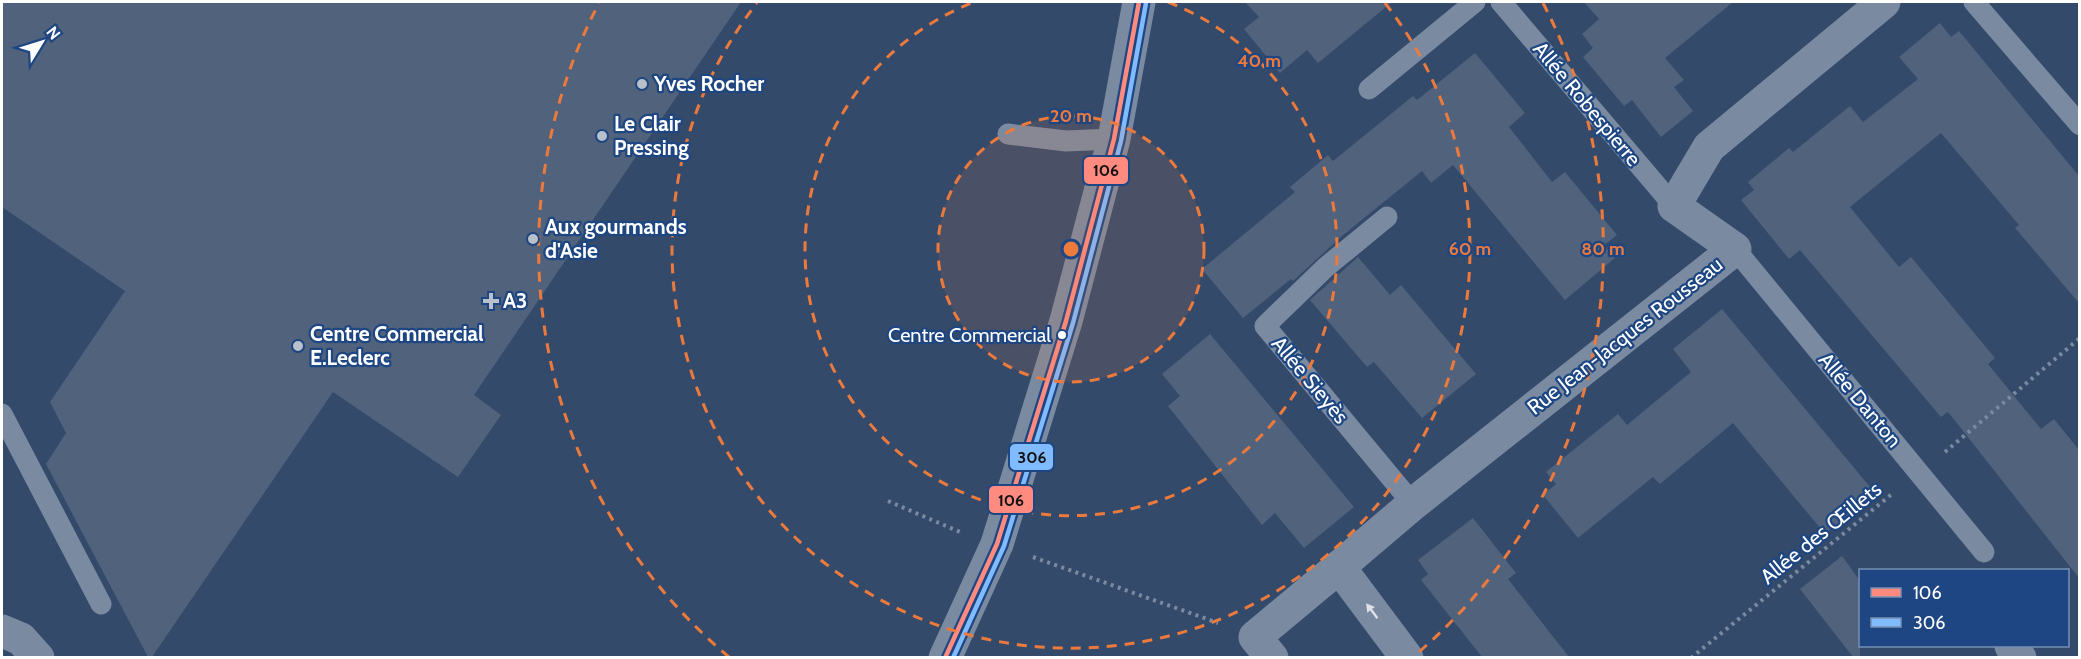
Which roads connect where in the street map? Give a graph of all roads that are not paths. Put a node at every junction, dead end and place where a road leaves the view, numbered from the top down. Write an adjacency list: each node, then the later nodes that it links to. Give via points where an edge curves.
1 (1139, 2): 9 (street)
2 (1475, 2): 6 (lane)
3 (1884, 2): 10 (street, via 1709,147)
4 (1974, 2): 7 (lane)
5 (1504, 3): 10 (lane, Allée Robespierre)
6 (1369, 89)
7 (2079, 125)
8 (1008, 134): 9 (lane, via 1066,141)
9 (1114, 139): 21 (street, via 1066,321 997,544)
10 (1674, 206): 12 (street, Rue Jean-Jacques Rousseau)
11 (1387, 217): 14 (lane, Allée Sieyès, via 1326,267 1265,326)
12 (1735, 249): 14 (street, Rue Jean-Jacques Rousseau); 15 (lane, Allée Danton)
13 (2, 414): 17 (lane)
14 (1413, 504): 16 (street, Rue Jean-Jacques Rousseau)
15 (1984, 552)
16 (1340, 567): 19 (street, Rue Jean-Jacques Rousseau); 22 (street, one-way to 16)
17 (101, 604)
18 (2, 631): 20 (street, via 21,639)
19 (1263, 647)
20 (38, 657)
21 (945, 657)
22 (1407, 657)

